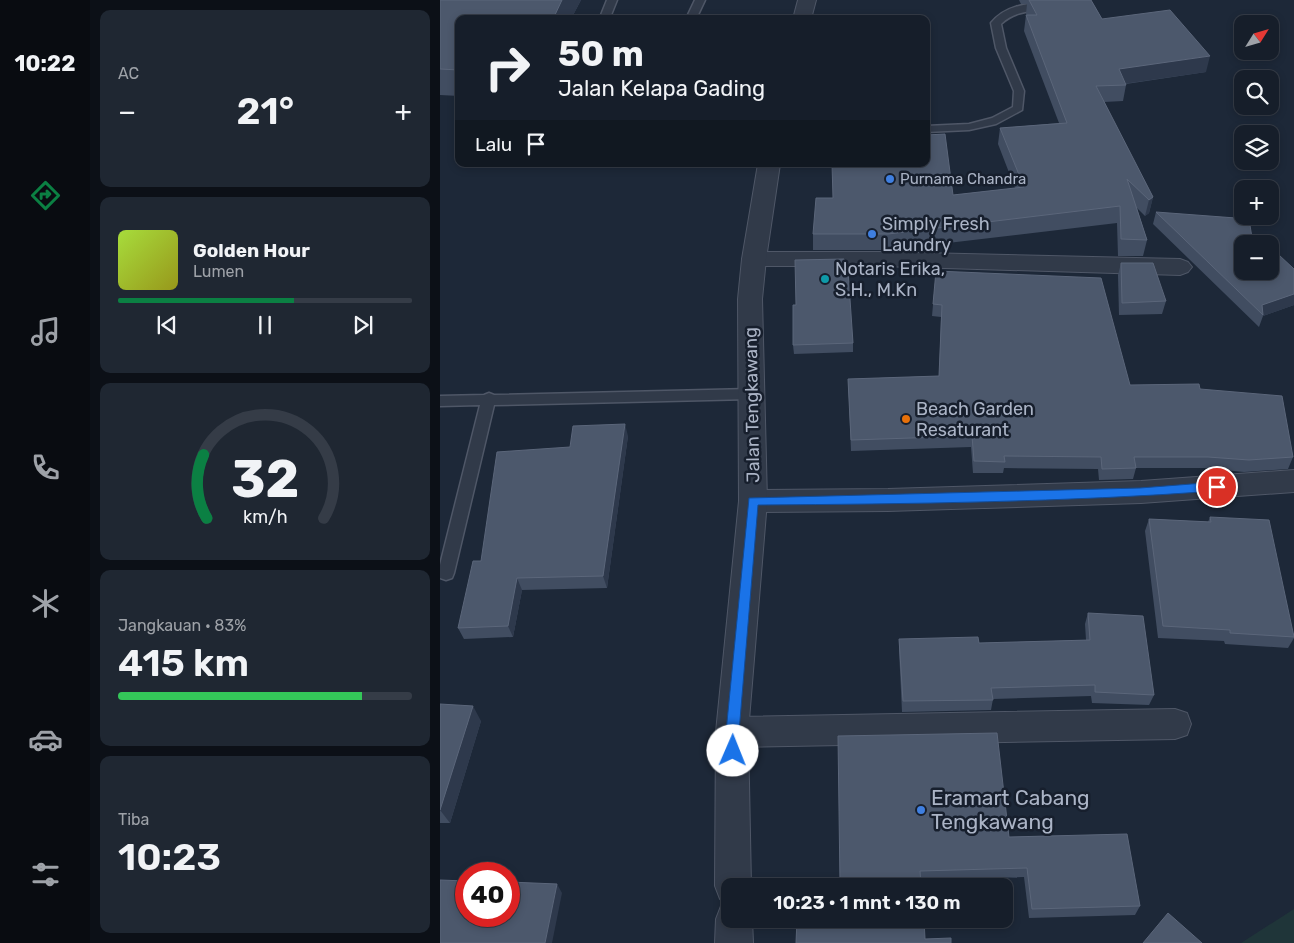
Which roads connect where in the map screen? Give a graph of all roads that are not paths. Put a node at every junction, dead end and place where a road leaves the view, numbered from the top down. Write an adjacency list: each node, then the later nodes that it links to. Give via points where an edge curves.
1 (612, 0): 5 (lane)
2 (700, 0): 6 (lane)
3 (807, 0): 7 (street)
4 (1054, 6): 8 (lane, via 1026,6 1004,14 996,23 1001,48 1019,91 1018,108 996,121 969,127)
5 (606, 15)
6 (693, 15)
7 (803, 15)
8 (930, 129)
9 (769, 167): 10 (street, Jalan Tengkawang)
10 (754, 259): 11 (street); 12 (street, Jalan Tengkawang, via 750,298)
11 (1180, 267)
12 (751, 394): 13 (lane); 16 (street, Jalan Tengkawang)
13 (489, 398): 14 (lane); 17 (lane)
14 (440, 401)
15 (1294, 481): 16 (street, via 1140,492)
16 (753, 501): 19 (street, Jalan Tengkawang)
17 (446, 573)
18 (1175, 724): 19 (street)
19 (732, 732): 20 (street, Jalan Tengkawang)
20 (734, 878)
21 (734, 928): 22 (street)
22 (734, 943)

